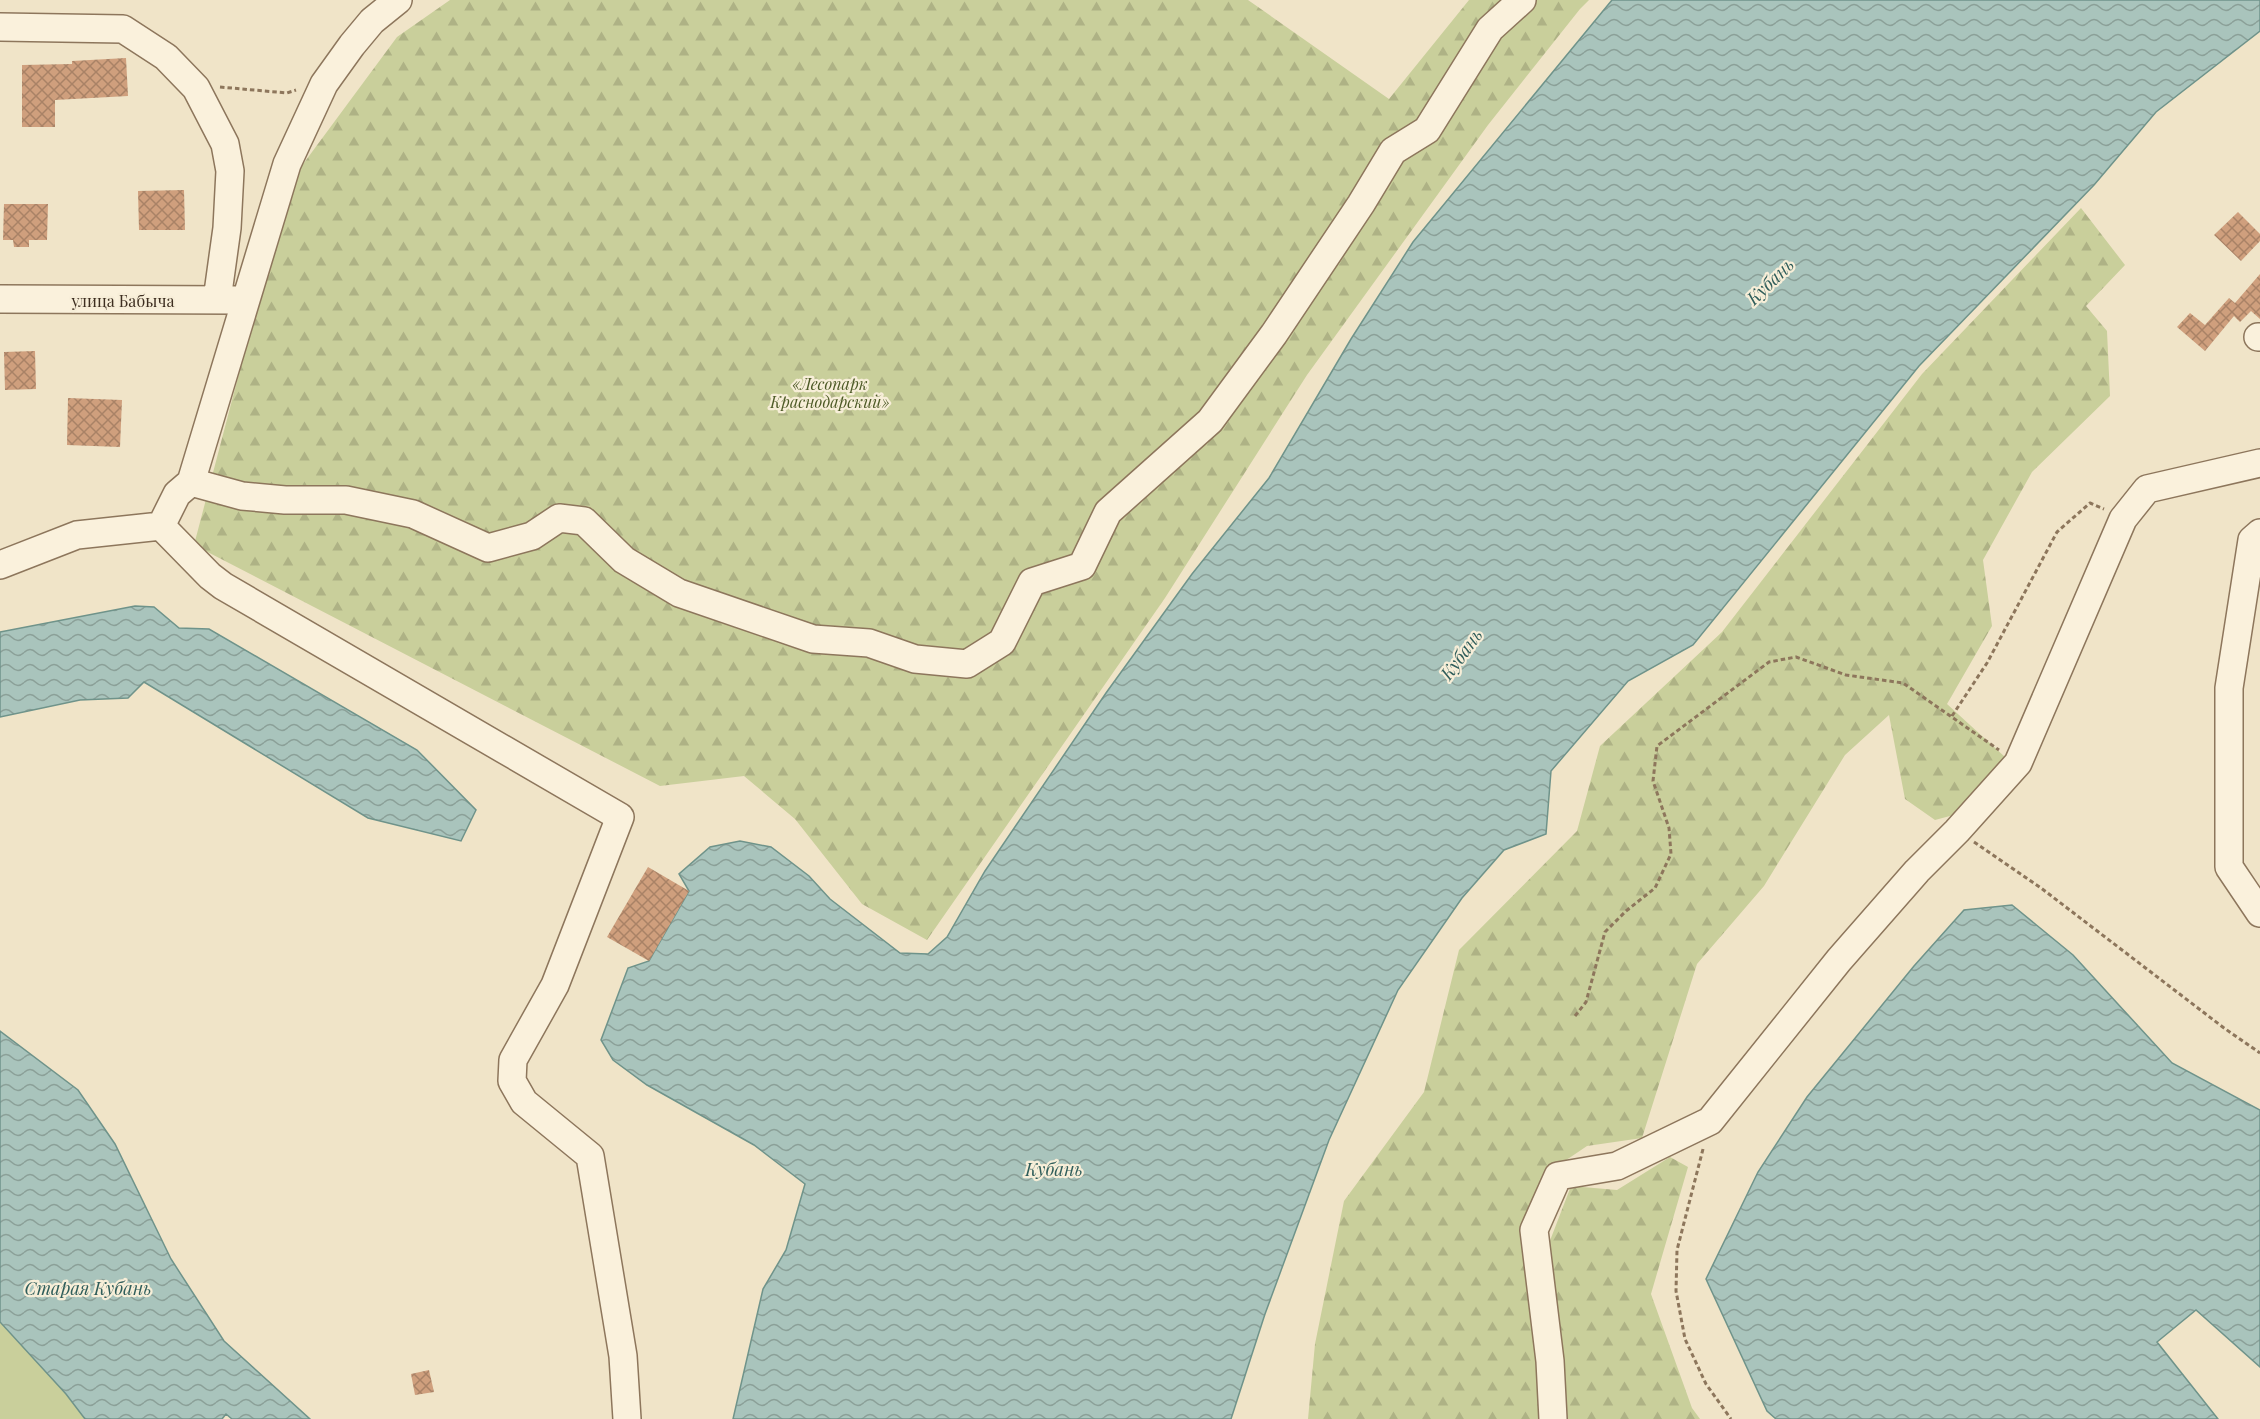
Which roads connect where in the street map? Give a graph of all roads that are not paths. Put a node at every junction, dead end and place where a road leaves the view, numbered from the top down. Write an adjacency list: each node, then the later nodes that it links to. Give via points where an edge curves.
1 (398, 0): 6 (street, via 372,21 324,84 287,164)
2 (1522, 0): 8 (street, via 1490,28 1427,130 1393,151 1274,334 1210,422 1108,512 1082,566 1032,582 1002,642 967,664 915,659 869,643 813,639 680,594 624,560 584,522 559,518 532,536 488,548 413,514 346,500 242,496)
3 (0, 27): 5 (street, via 123,29 166,57 196,88 225,144 230,171)
4 (0, 299): 5 (street, улица Бабыча)
5 (217, 300): 6 (street, улица Бабыча)
6 (246, 300): 8 (street)
7 (2260, 463): 14 (street, via 2147,489 2123,519 2018,763 1839,960 1710,1121 1617,1166 1558,1176 1534,1230)
8 (191, 482): 9 (street, via 177,494)
9 (160, 526): 11 (street, via 77,535); 13 (street, via 210,576 233,592 620,818 555,985 513,1060 512,1081 524,1102 590,1156 623,1356)
10 (2260, 532): 12 (street, via 2252,540 2229,688 2229,867)
11 (0, 565)
12 (2260, 913)
13 (627, 1419)
14 (1553, 1419)

